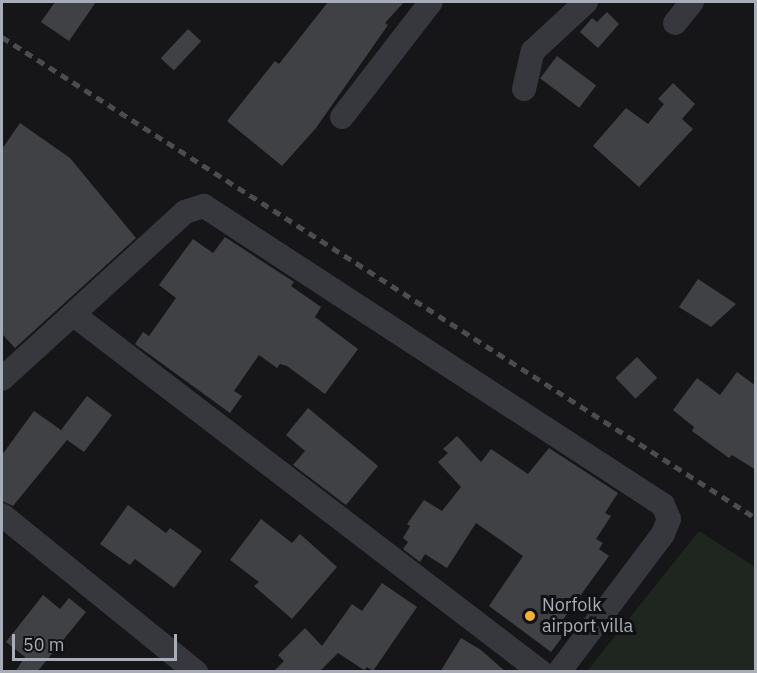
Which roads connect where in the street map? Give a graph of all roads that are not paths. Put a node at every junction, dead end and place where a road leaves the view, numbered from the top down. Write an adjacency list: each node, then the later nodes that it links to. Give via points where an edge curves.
1 (431, 2): 6 (street)
2 (586, 2): 5 (street, via 533,51)
3 (692, 2): 4 (street)
4 (675, 23)
5 (524, 89)
6 (342, 117)
7 (74, 315): 8 (street); 11 (street); 12 (street, via 185,212 204,206 663,505 669,519 663,534)
8 (2, 379)
9 (2, 515): 10 (street)
10 (196, 672)
11 (541, 672)
12 (560, 672)

